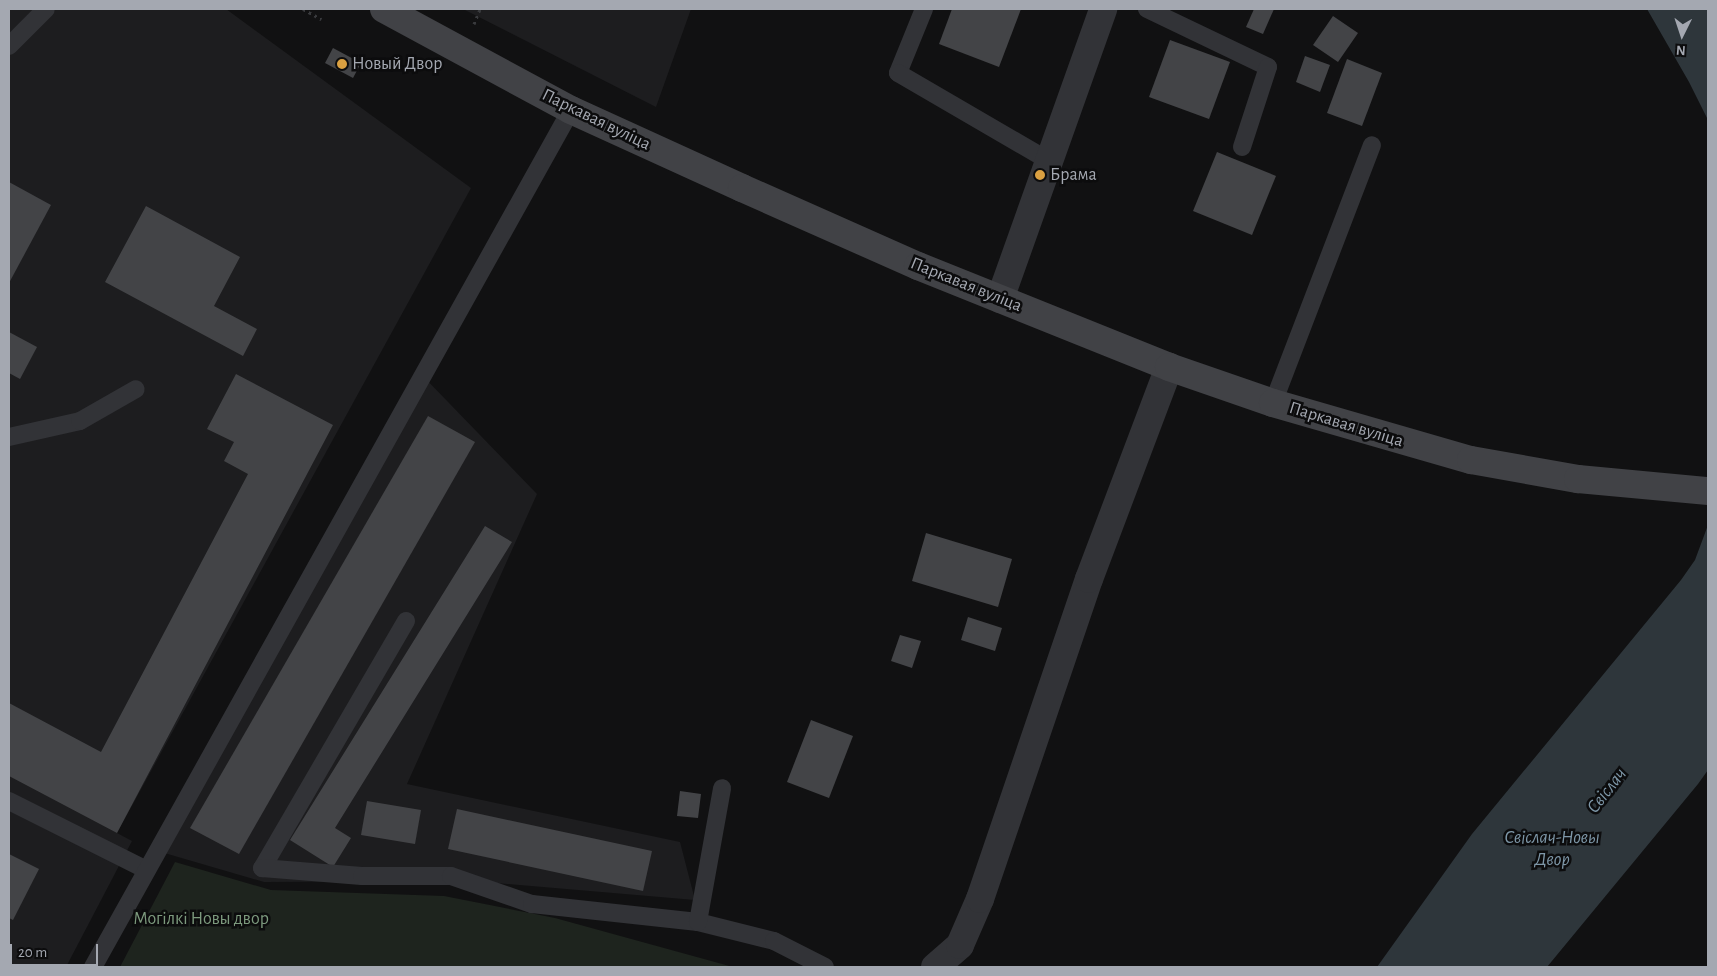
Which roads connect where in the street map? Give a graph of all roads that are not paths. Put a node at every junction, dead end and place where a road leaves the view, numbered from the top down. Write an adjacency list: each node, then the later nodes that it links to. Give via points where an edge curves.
1 (46, 9): 6 (lane)
2 (384, 9): 7 (main road, Паркавая вуліца)
3 (924, 9): 10 (lane, via 898,73)
4 (1102, 9): 10 (street)
5 (1147, 9): 9 (lane, via 1268,67)
6 (9, 46)
7 (571, 110): 11 (main road, Паркавая вуліца, via 918,266); 20 (lane)
8 (1372, 145): 14 (lane)
9 (1242, 147)
10 (1049, 161): 11 (street)
11 (1000, 299): 12 (main road, Паркавая вуліца)
12 (1169, 367): 14 (main road, Паркавая вуліца); 24 (street, via 1089,579 980,899 960,945)
13 (136, 389): 15 (lane, via 80,421)
14 (1274, 403): 16 (main road, Паркавая вуліца, via 1444,454 1578,479)
15 (9, 437)
16 (1708, 491)
17 (406, 621): 21 (lane, via 262,868 362,876 450,876 532,904)
18 (722, 788): 21 (lane)
19 (9, 801): 20 (lane)
20 (147, 870): 22 (lane)
21 (698, 922): 23 (lane, via 774,941)
22 (93, 967)
23 (825, 967)
24 (935, 967)

